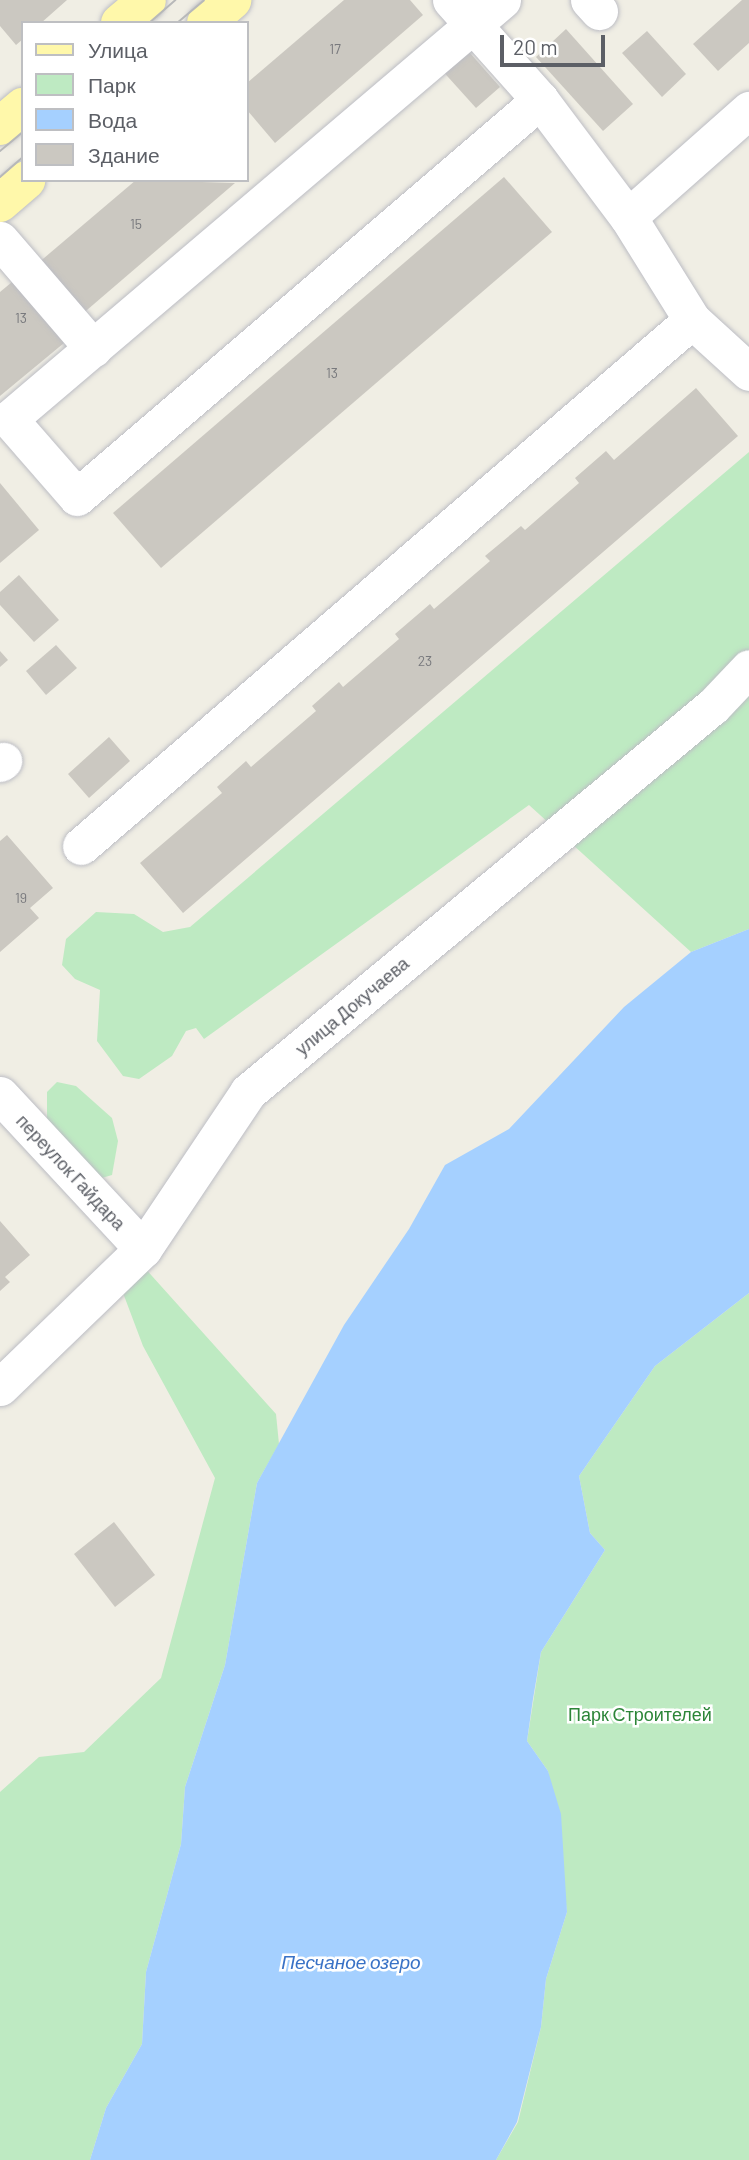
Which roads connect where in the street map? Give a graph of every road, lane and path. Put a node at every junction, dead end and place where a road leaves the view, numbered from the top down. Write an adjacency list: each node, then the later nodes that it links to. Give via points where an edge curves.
1 (147, 0): 5 (main road)
2 (232, 0): 6 (main road)
3 (502, 0): 4 (street)
4 (462, 13): 7 (street); 16 (street)
5 (122, 21)
6 (208, 21)
7 (540, 100): 13 (street); 16 (street, via 77,497 9,419)
8 (21, 109): 10 (main road)
9 (749, 110): 13 (street)
10 (0, 127)
11 (24, 182): 12 (main road)
12 (0, 203)
13 (628, 217): 15 (street)
14 (0, 240): 16 (street)
15 (692, 320): 17 (street); 19 (street)
16 (93, 348)
17 (749, 372)
18 (749, 668): 21 (street, улица Докучаева, via 713,706 248,1092)
19 (81, 846)
20 (0, 1094): 21 (street, переулок Гайдара)
21 (143, 1249): 22 (street, улица Докучаева)
22 (0, 1387)

